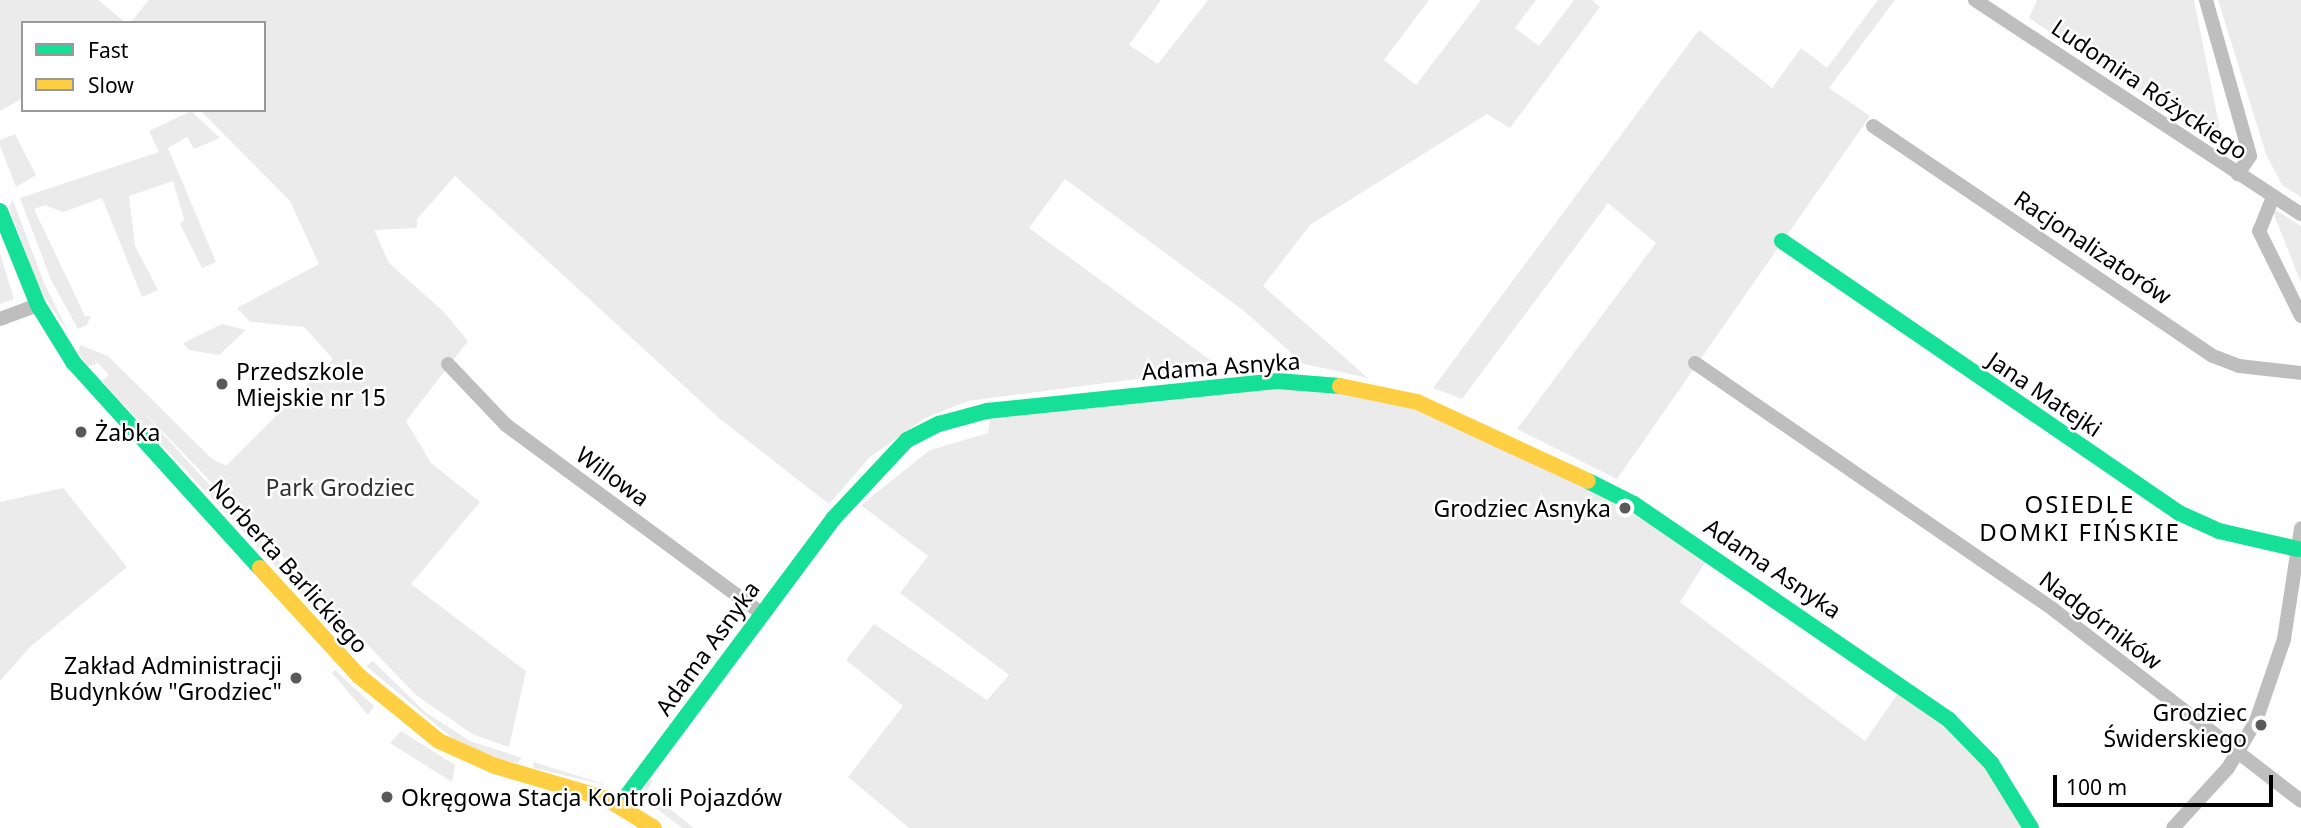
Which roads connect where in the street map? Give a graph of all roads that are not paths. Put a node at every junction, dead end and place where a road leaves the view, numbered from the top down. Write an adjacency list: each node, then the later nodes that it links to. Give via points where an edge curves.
1 (1975, 0): 4 (street, Ludomira Różyckiego)
2 (2206, 0): 4 (street, via 2250,156)
3 (1873, 126): 14 (street, Racjonalizatorów, via 2213,356 2239,366)
4 (2238, 174): 5 (street, Ludomira Różyckiego)
5 (2273, 197): 6 (street, Ludomira Różyckiego); 10 (street, via 2259,231)
6 (2301, 214)
7 (2, 221): 9 (street, Norberta Barlickiego)
8 (1782, 241): 16 (street, Jana Matejki, via 2179,513 2219,531)
9 (38, 305): 11 (street); 20 (street, Norberta Barlickiego, via 73,362 388,703 439,741 471,757)
10 (2301, 316)
11 (0, 319)
12 (1695, 363): 18 (street, Nadgórników, via 2054,610)
13 (448, 364): 17 (street, Willowa, via 506,425)
14 (2301, 373)
15 (2301, 528): 16 (street)
16 (2298, 549): 18 (street, via 2273,679)
17 (761, 613): 20 (street, Adama Asnyka); 22 (street, Adama Asnyka, via 875,470 907,440 939,424 987,411 1179,388 1277,380 1354,387 1458,418 1669,526 1949,720 1991,764)
18 (2237, 754): 19 (street, Nadgórników); 23 (street)
19 (2301, 801)
20 (620, 805): 21 (street, Norberta Barlickiego)
21 (654, 828)
22 (2031, 828)
23 (2174, 828)

